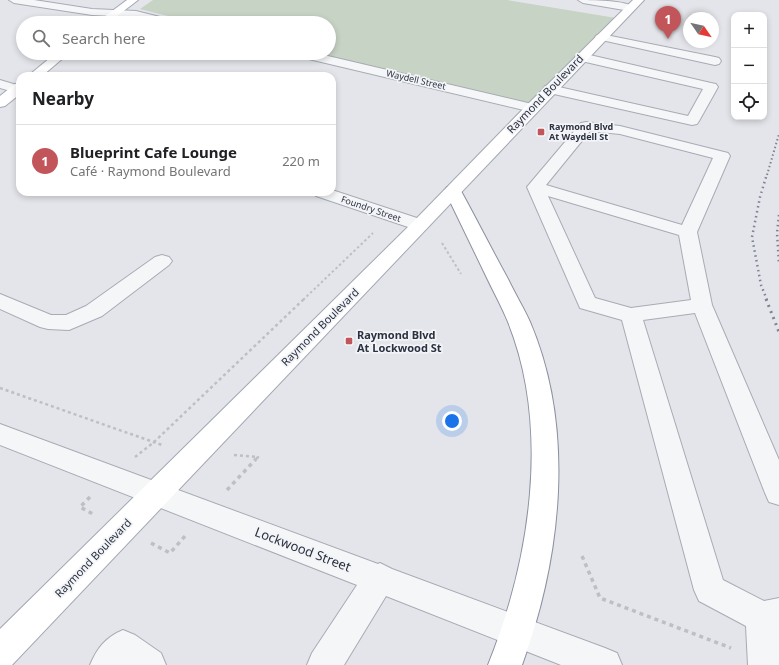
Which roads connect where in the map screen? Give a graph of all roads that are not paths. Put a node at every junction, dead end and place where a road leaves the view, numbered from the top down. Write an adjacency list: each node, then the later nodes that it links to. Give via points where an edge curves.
1 (14, 0): 5 (street)
2 (133, 0): 5 (main road)
3 (583, 0): 4 (street)
4 (635, 4): 8 (main road, Raymond Boulevard)
5 (113, 14): 6 (main road); 7 (street)
6 (110, 16)
7 (144, 16)
8 (602, 37): 9 (main road, Raymond Boulevard); 12 (street)
9 (581, 57): 16 (main road, Raymond Boulevard); 16 (street, via 712,87 692,121)
10 (54, 60): 13 (main road)
11 (330, 60): 19 (street, Waydell Street)
12 (715, 60)
13 (39, 72)
14 (0, 84): 15 (street)
15 (16, 88)
16 (550, 89): 19 (main road, Raymond Boulevard)
17 (16, 91): 18 (main road)
18 (0, 103)
19 (532, 108): 21 (main road, Raymond Boulevard)
20 (535, 187): 24 (street); 24 (street, via 586,126 620,130 722,156); 28 (street, via 588,303)
21 (453, 191): 23 (main road, Raymond Boulevard); 34 (main road, via 519,322 538,388 545,475 541,523 532,576)
22 (334, 196): 23 (street, Foundry Street)
23 (420, 225): 30 (main road, Raymond Boulevard)
24 (688, 232): 27 (street)
25 (162, 261): 26 (street, via 94,311 69,323 48,322)
26 (0, 301)
27 (702, 305): 28 (street); 31 (street)
28 (631, 316): 33 (street, via 710,590)
29 (0, 434): 30 (street, Lockwood Street)
30 (156, 493): 32 (street, Lockwood Street); 35 (main road, Raymond Boulevard)
31 (779, 493)
32 (380, 578): 34 (street, Lockwood Street); 39 (street)
33 (770, 615): 36 (street)
34 (518, 631): 40 (main road); 41 (street, Lockwood Street)
35 (0, 653)
36 (765, 663)
37 (146, 664): 38 (street, via 123,647)
38 (107, 665)
39 (324, 665)
40 (505, 665)
41 (605, 665)

